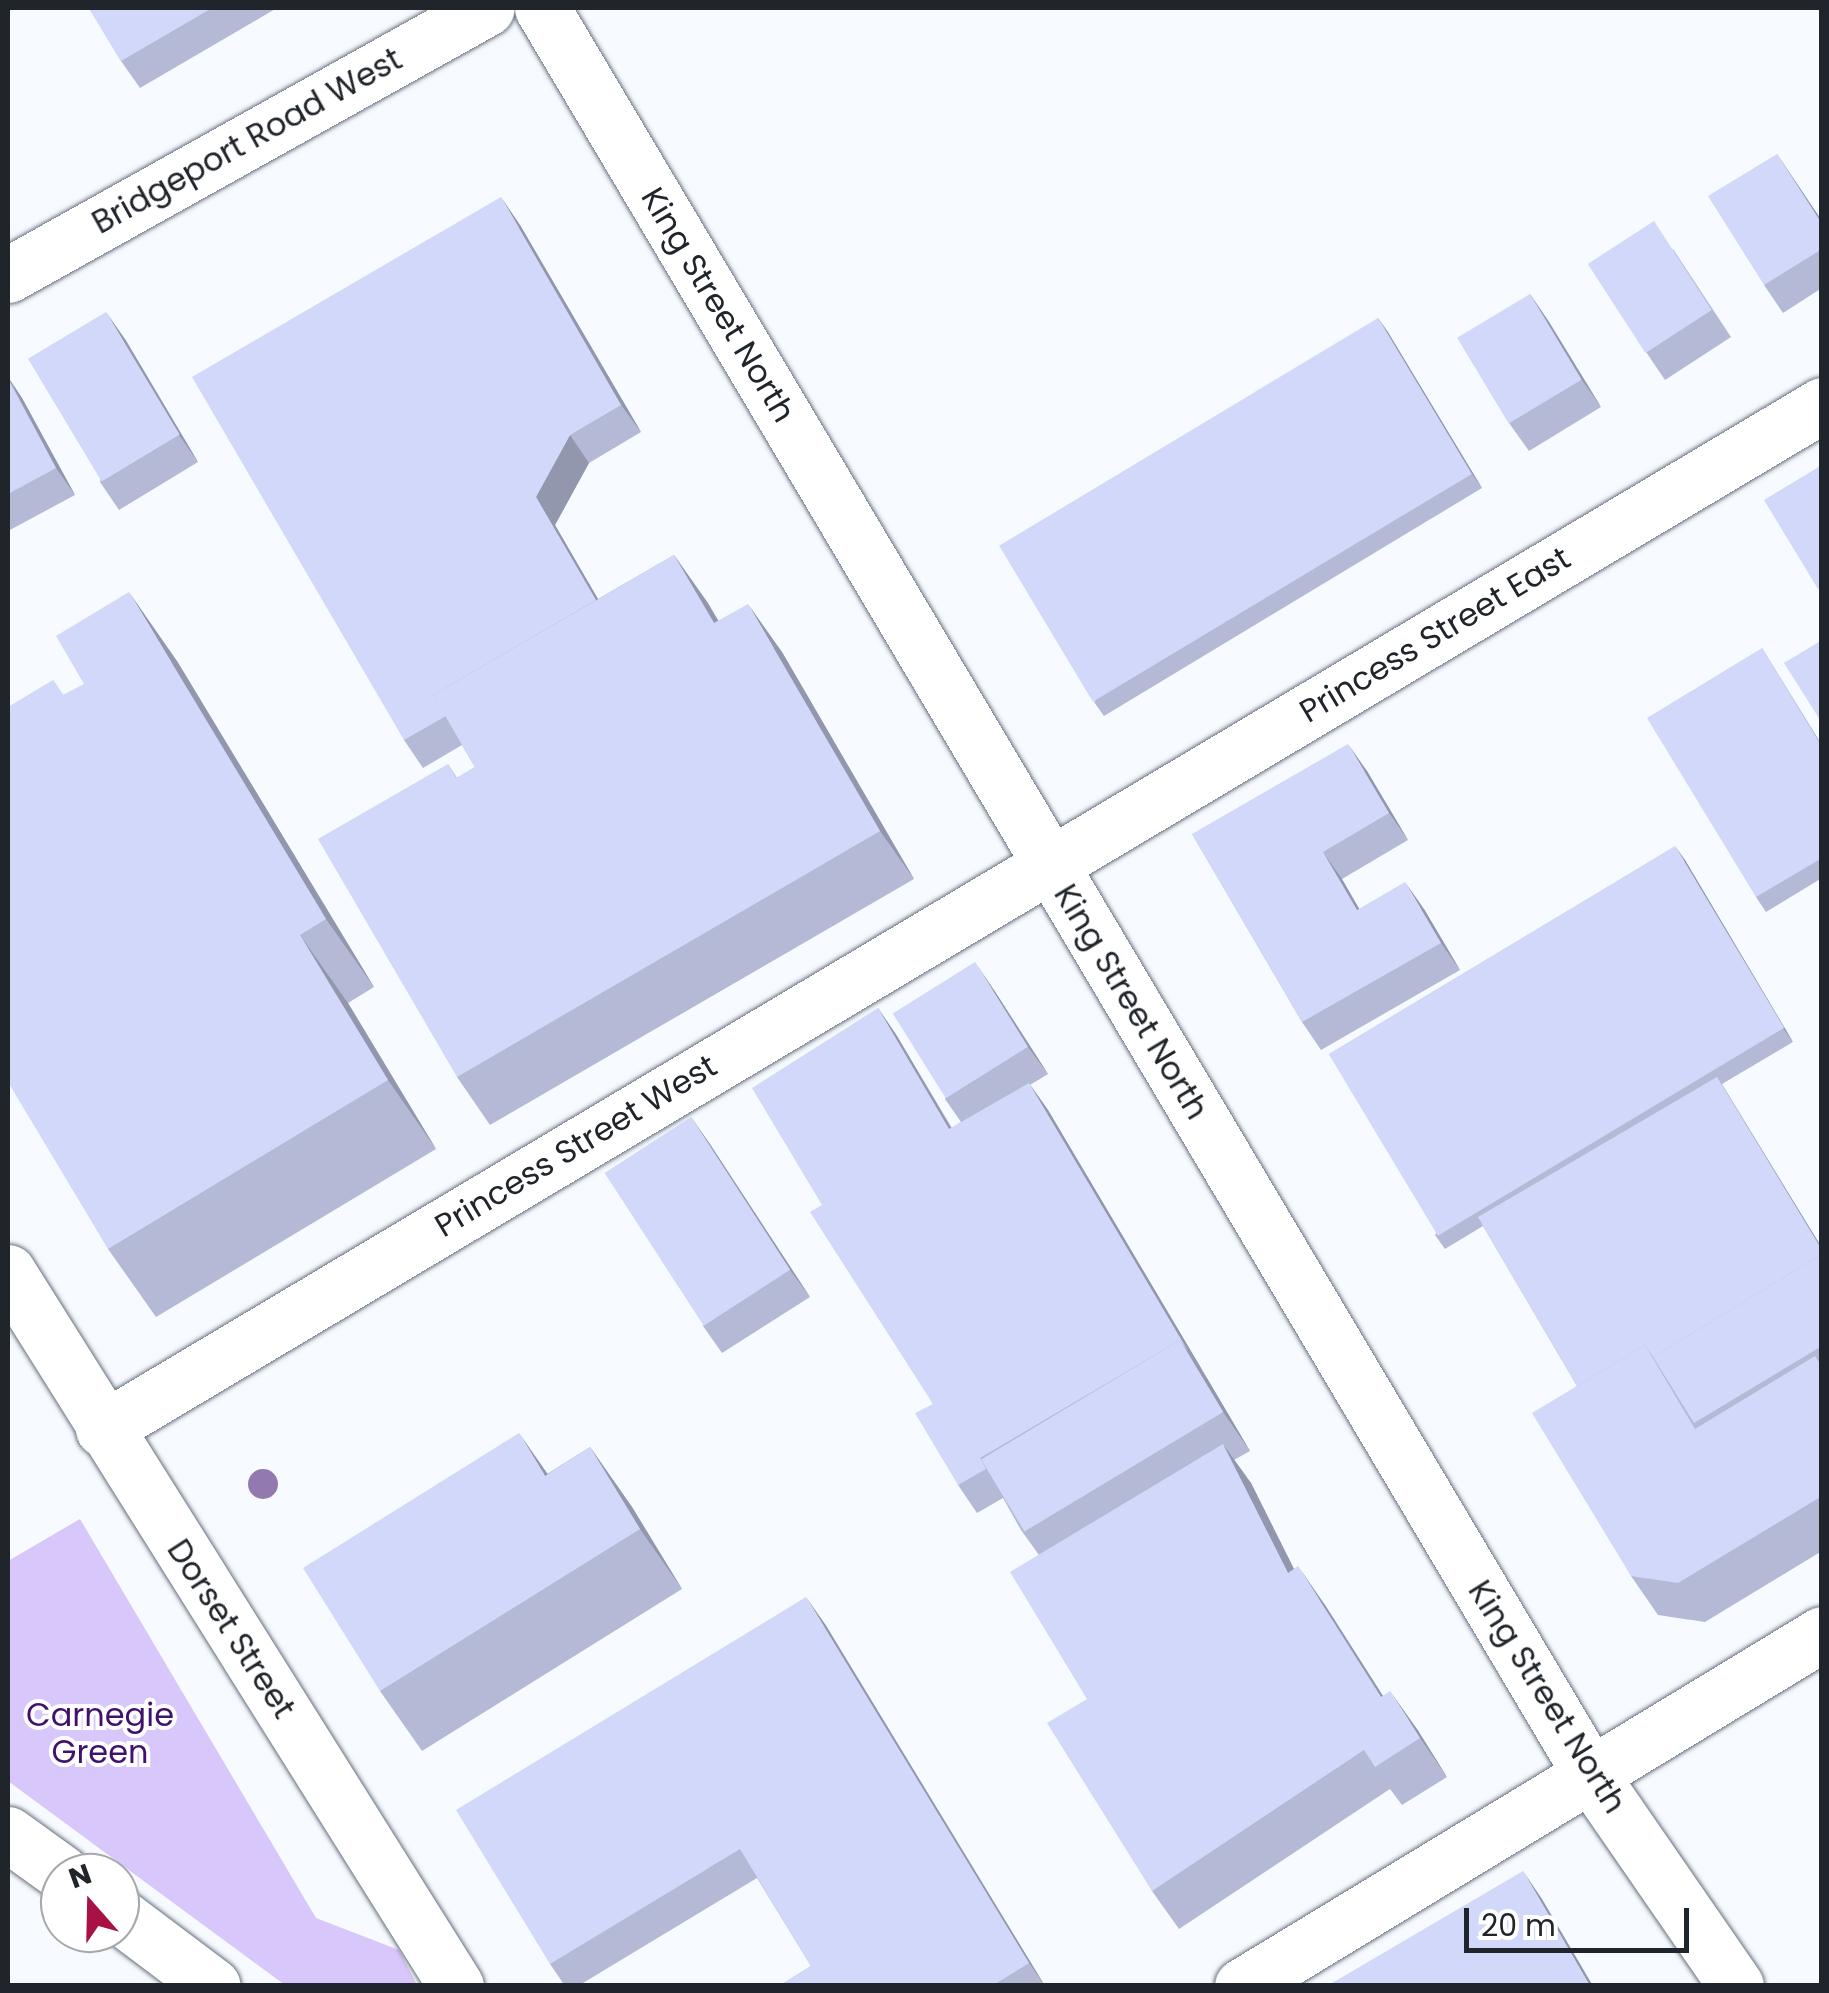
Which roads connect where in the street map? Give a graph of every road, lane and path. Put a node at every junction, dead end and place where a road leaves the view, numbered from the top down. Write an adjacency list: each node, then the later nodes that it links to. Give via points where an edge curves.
1 (487, 8): 3 (street, Bridgeport Road West)
2 (542, 8): 5 (street, King Street North)
3 (8, 275)
4 (1822, 405): 5 (street, Princess Street East)
5 (1048, 862): 7 (street, Princess Street West); 9 (street, King Street North)
6 (8, 1272): 7 (street, Dorset Street)
7 (103, 1429): 14 (street, Dorset Street)
8 (1822, 1634): 9 (street)
9 (1590, 1774): 15 (street); 16 (street, King Street North)
10 (8, 1834): 11 (street)
11 (40, 1857)
12 (140, 1931): 13 (street)
13 (213, 1986)
14 (456, 1986)
15 (1242, 1986)
16 (1736, 1986)

